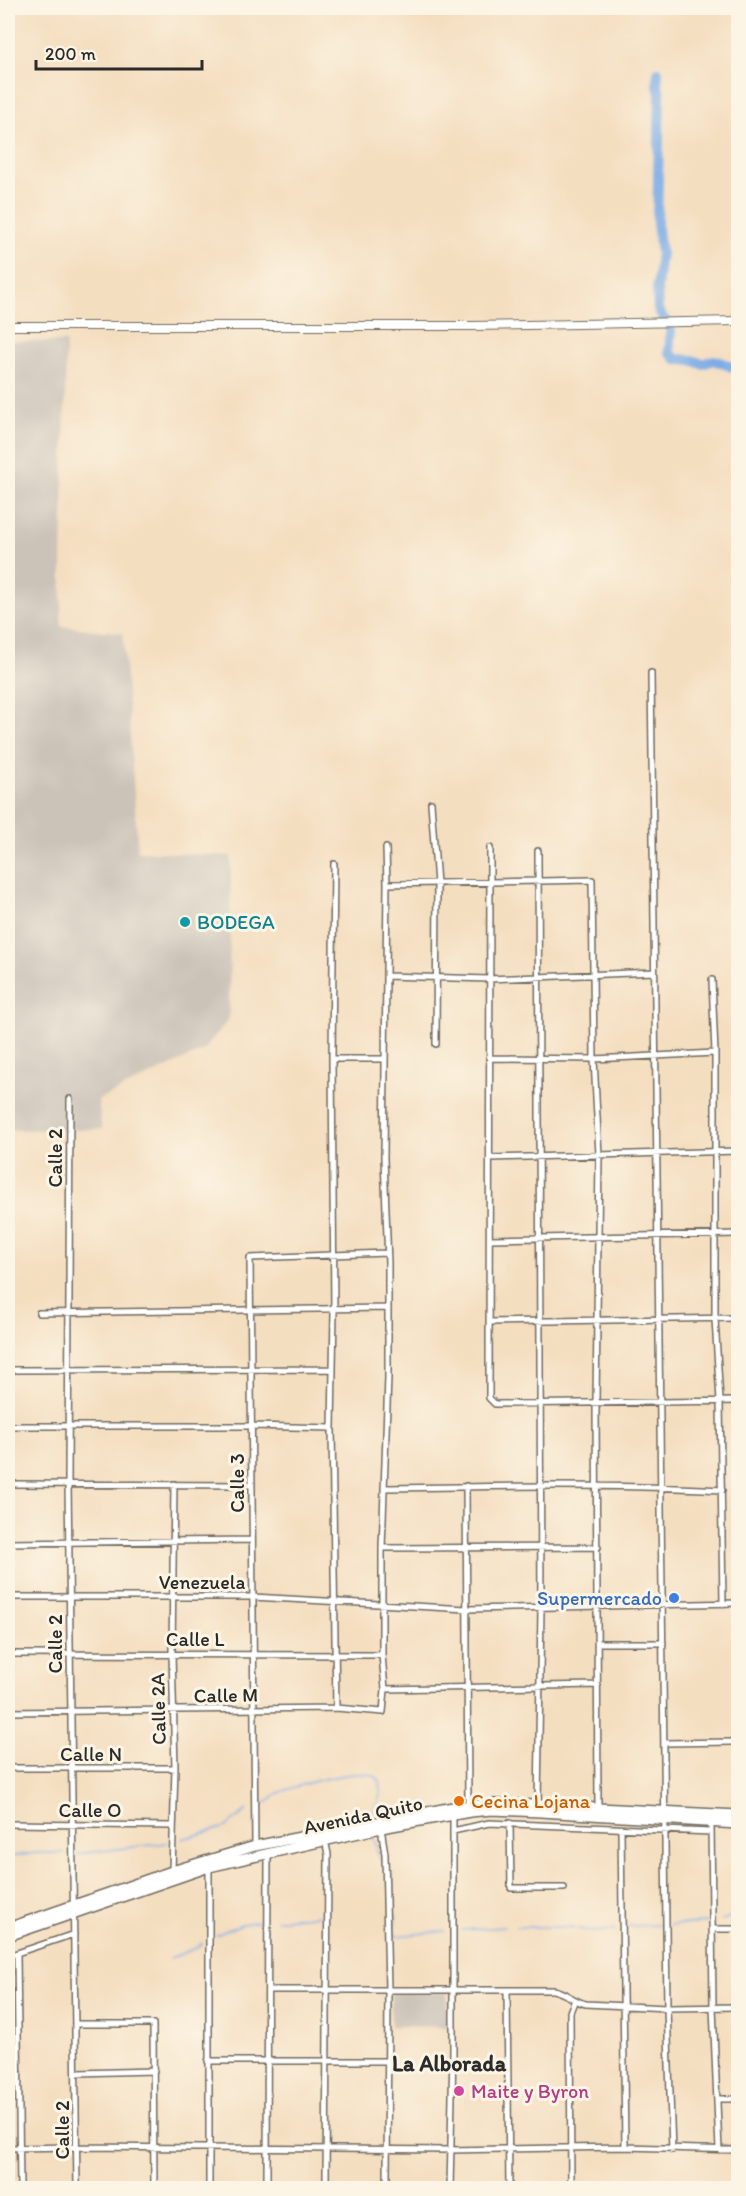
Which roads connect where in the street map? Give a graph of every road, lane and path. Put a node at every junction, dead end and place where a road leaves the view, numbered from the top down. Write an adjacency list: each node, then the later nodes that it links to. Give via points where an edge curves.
1 (738, 321): 2 (street, via 472,326)
2 (8, 326)
3 (651, 673): 13 (street)
4 (431, 803): 12 (street)
5 (386, 848): 11 (street)
6 (490, 848): 10 (street)
7 (538, 851): 9 (street)
8 (334, 864): 24 (street)
9 (538, 880): 10 (street); 14 (street, via 592,880); 16 (street)
10 (488, 881): 12 (street); 18 (street)
11 (387, 884): 12 (street); 15 (street)
12 (437, 884): 17 (street)
13 (654, 972): 14 (street); 22 (street)
14 (593, 974): 16 (street); 27 (street)
15 (386, 976): 17 (street); 25 (street)
16 (538, 977): 18 (street); 26 (street)
17 (435, 978): 18 (street); 20 (street)
18 (489, 979): 23 (street)
19 (712, 980): 21 (street)
20 (436, 1044)
21 (715, 1053): 22 (street); 29 (street)
22 (654, 1057): 27 (street); 31 (street)
23 (489, 1058): 26 (street); 34 (street)
24 (332, 1059): 25 (street); 42 (street)
25 (385, 1059): 41 (street)
26 (540, 1059): 27 (street); 33 (street)
27 (594, 1059): 32 (street)
28 (70, 1099): 47 (street, Calle 2)
29 (715, 1151): 30 (street); 31 (street); 36 (street)
30 (738, 1151)
31 (655, 1153): 32 (street); 38 (street)
32 (599, 1155): 33 (street); 37 (street)
33 (540, 1156): 34 (street); 40 (street)
34 (490, 1158): 39 (street)
35 (738, 1234): 36 (street)
36 (716, 1235): 38 (street); 49 (street)
37 (597, 1237): 38 (street); 40 (street); 51 (street)
38 (657, 1237): 50 (street)
39 (490, 1239): 40 (street); 52 (street)
40 (540, 1239): 53 (street)
41 (387, 1253): 42 (street, Calle 3); 43 (street)
42 (334, 1255): 44 (street, Calle 3, via 250,1258); 45 (street)
43 (388, 1308): 45 (street); 75 (street)
44 (252, 1310): 45 (street); 47 (street); 54 (street, Calle 3)
45 (334, 1311): 56 (street)
46 (39, 1312): 47 (street)
47 (69, 1312): 55 (street, Calle 2)
48 (738, 1318): 49 (street)
49 (715, 1319): 50 (street); 58 (street)
50 (658, 1320): 51 (street); 61 (street)
51 (597, 1321): 53 (street); 60 (street)
52 (491, 1322): 53 (street); 62 (street, via 492,1402)
53 (540, 1322): 62 (street)
54 (252, 1368): 55 (street); 56 (street); 65 (street, Calle 3)
55 (69, 1369): 57 (street); 63 (street, Calle 2)
56 (333, 1369): 66 (street)
57 (8, 1370)
58 (720, 1401): 59 (street); 61 (street); 76 (street)
59 (738, 1401)
60 (596, 1403): 61 (street); 62 (street); 73 (street)
61 (660, 1403): 74 (street)
62 (540, 1404): 72 (street)
63 (68, 1425): 64 (street); 65 (street); 67 (street, Calle 2)
64 (8, 1426)
65 (252, 1426): 66 (street); 70 (street, Calle 3)
66 (332, 1428): 89 (street)
67 (68, 1483): 68 (street); 69 (street); 79 (street, Calle 2)
68 (8, 1484)
69 (174, 1484): 70 (street); 77 (street, Calle 2A)
70 (252, 1485): 78 (street, Calle 3)
71 (466, 1486): 72 (street); 75 (street); 81 (street)
72 (540, 1486): 73 (street); 84 (street)
73 (598, 1487): 74 (street); 82 (street)
74 (661, 1487): 76 (street); 93 (street)
75 (385, 1488): 83 (street)
76 (722, 1490): 91 (street)
77 (174, 1540): 78 (street); 79 (street); 85 (street, Calle 2A)
78 (251, 1540): 86 (street, Calle 3)
79 (69, 1541): 80 (street); 88 (street, Calle 2)
80 (8, 1542)
81 (467, 1547): 83 (street); 84 (street); 95 (street)
82 (598, 1547): 84 (street); 94 (street)
83 (382, 1548): 92 (street)
84 (540, 1548): 96 (street)
85 (173, 1597): 86 (street, Venezuela); 88 (street, Venezuela); 101 (street, Calle 2A)
86 (253, 1597): 89 (street, Venezuela); 102 (street, Calle 3)
87 (8, 1598): 88 (street, Venezuela)
88 (70, 1598): 100 (street, Calle 2)
89 (334, 1600): 92 (street, Venezuela); 103 (street)
90 (738, 1603): 91 (street)
91 (723, 1604): 93 (street)
92 (383, 1605): 95 (street, Venezuela); 104 (street)
93 (663, 1605): 94 (street); 98 (street)
94 (597, 1607): 96 (street); 97 (street)
95 (467, 1609): 96 (street, Venezuela); 107 (street)
96 (541, 1609): 106 (street)
97 (597, 1643): 98 (street); 105 (street)
98 (663, 1643): 115 (street)
99 (8, 1654): 100 (street, Calle L)
100 (70, 1654): 101 (street, Calle L); 112 (street, Calle 2)
101 (172, 1654): 102 (street, Calle L); 111 (street, Calle 2A)
102 (255, 1654): 103 (street, Calle L); 110 (street, Calle 3)
103 (334, 1654): 104 (street, Calle L); 109 (street)
104 (382, 1655): 108 (street)
105 (598, 1684): 106 (street); 121 (street)
106 (538, 1685): 107 (street); 120 (street)
107 (466, 1687): 108 (street); 119 (street)
108 (385, 1689): 109 (street, Calle M, via 383,1712)
109 (336, 1708): 110 (street, Calle M)
110 (254, 1709): 111 (street, Calle M); 136 (street, Calle 3)
111 (173, 1710): 112 (street, Calle M); 117 (street, Calle 2A)
112 (71, 1711): 113 (street, Calle M); 118 (street, Calle 2)
113 (8, 1712)
114 (734, 1742): 115 (street)
115 (664, 1743): 124 (street)
116 (8, 1768): 118 (street, Calle N)
117 (175, 1768): 118 (street, Calle N); 129 (street, Calle 2A)
118 (70, 1769): 128 (street, Calle 2)
119 (468, 1805): 120 (highway, Avenida Quito); 136 (highway, Avenida Quito)
120 (538, 1805): 121 (highway, Avenida Quito)
121 (598, 1806): 124 (highway, Avenida Quito)
122 (453, 1815): 124 (highway, Avenida Quito, via 492,1810); 130 (highway, Avenida Quito); 133 (street)
123 (738, 1815): 124 (highway, Avenida Quito)
124 (665, 1817): 131 (highway, Avenida Quito); 134 (street)
125 (510, 1823): 132 (street); 133 (street); 140 (street, via 511,1888)
126 (8, 1824): 128 (street, Calle O)
127 (738, 1824): 131 (highway, Avenida Quito)
128 (71, 1825): 129 (street, Calle O); 141 (street, Calle 2)
129 (172, 1826): 139 (street, Calle 2A)
130 (381, 1828): 135 (highway, Avenida Quito); 151 (street)
131 (711, 1828): 134 (street); 143 (street)
132 (621, 1830): 134 (street); 155 (street)
133 (453, 1831): 153 (street)
134 (666, 1831): 158 (street)
135 (325, 1840): 137 (highway, Avenida Quito); 150 (street)
136 (255, 1846): 139 (highway, Avenida Quito)
137 (268, 1853): 138 (highway, Avenida Quito); 149 (street)
138 (209, 1867): 141 (highway, Avenida Quito); 160 (street)
139 (172, 1871): 141 (highway, Avenida Quito)
140 (564, 1888)
141 (73, 1909): 142 (highway, Avenida Quito); 145 (street, Calle 2); 146 (highway, Avenida Quito)
142 (8, 1928)
143 (713, 1929): 144 (street); 156 (street)
144 (738, 1929)
145 (74, 1934): 147 (street); 159 (street, Calle 2)
146 (8, 1936)
147 (18, 1953): 148 (street); 171 (street)
148 (8, 1956)
149 (268, 1990): 150 (street); 161 (street)
150 (327, 1990): 151 (street); 162 (street)
151 (388, 1990): 153 (street); 163 (street)
152 (507, 1990): 153 (street); 154 (street, via 553,1990 568,1994); 177 (street)
153 (454, 1991): 179 (street)
154 (574, 2002): 155 (street); 175 (street, via 570,2012)
155 (622, 2007): 158 (street); 169 (street)
156 (713, 2007): 157 (street); 158 (street); 166 (street)
157 (738, 2007)
158 (667, 2008): 180 (street)
159 (76, 2024): 164 (street, via 153,2024); 165 (street, Calle 2)
160 (208, 2061): 161 (street); 173 (street)
161 (267, 2061): 162 (street); 178 (street)
162 (327, 2061): 163 (street); 174 (street)
163 (387, 2061): 176 (street)
164 (154, 2071): 165 (street); 172 (street)
165 (77, 2073): 168 (street, Calle 2)
166 (717, 2099): 167 (street); 181 (street)
167 (738, 2099)
168 (78, 2147): 171 (street); 172 (street); 184 (street, Calle 2)
169 (625, 2147): 175 (street); 180 (street)
170 (8, 2148): 171 (street)
171 (20, 2148): 183 (street)
172 (153, 2148): 173 (street); 185 (street)
173 (207, 2148): 178 (street); 186 (street)
174 (326, 2148): 176 (street); 178 (street); 188 (street)
175 (570, 2148): 177 (street); 192 (street)
176 (387, 2149): 179 (street); 189 (street)
177 (508, 2149): 179 (street); 191 (street)
178 (267, 2150): 187 (street)
179 (449, 2150): 190 (street)
180 (672, 2150): 181 (street)
181 (719, 2150): 182 (street)
182 (738, 2150)
183 (20, 2188)
184 (77, 2188)
185 (154, 2188)
186 (209, 2188)
187 (267, 2188)
188 (326, 2188)
189 (387, 2188)
190 (450, 2188)
191 (509, 2188)
192 (571, 2188)

